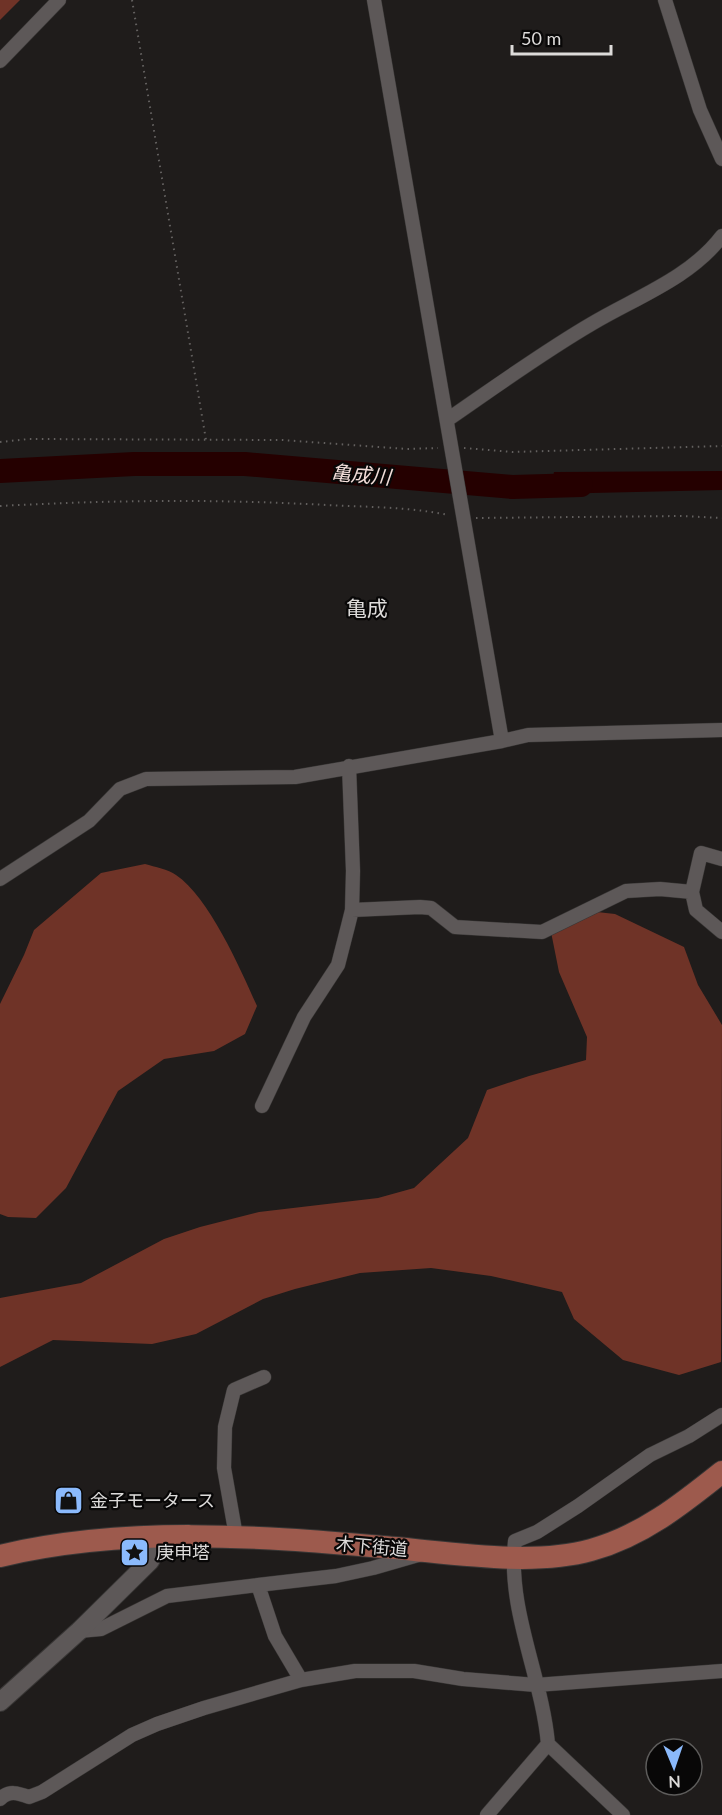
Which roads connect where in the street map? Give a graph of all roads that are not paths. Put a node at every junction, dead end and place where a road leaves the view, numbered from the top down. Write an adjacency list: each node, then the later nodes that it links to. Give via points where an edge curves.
1 (59, 0): 4 (street)
2 (374, 0): 7 (street)
3 (665, 0): 5 (street, via 700,110)
4 (0, 61)
5 (722, 159)
6 (722, 236): 7 (street, via 685,272 591,323)
7 (447, 420): 9 (street)
8 (722, 730): 9 (street, via 528,735)
9 (502, 741): 10 (street)
10 (349, 766): 12 (street, via 295,777 146,779 120,789 90,821); 14 (street)
11 (722, 859): 13 (street, via 701,853)
12 (0, 879)
13 (692, 892): 14 (street, via 626,891 542,932 455,927 431,908 420,906); 15 (street, via 696,910)
14 (352, 910): 16 (street, via 338,965 304,1017)
15 (722, 932)
16 (262, 1106)
17 (264, 1377): 20 (street, via 234,1390 225,1427 224,1468)
18 (722, 1414): 24 (street, via 650,1455 537,1532 515,1541)
19 (722, 1472): 24 (main road, 木下街道, via 685,1502 633,1535 566,1555)
20 (236, 1536): 21 (main road, 木下街道); 22 (main road, 木下街道)
21 (163, 1537): 23 (main road, 木下街道, via 76,1541); 26 (street, via 150,1561)
22 (433, 1551): 24 (main road, 木下街道); 25 (street, via 336,1576)
23 (0, 1556)
24 (513, 1558): 29 (street, via 520,1617)
25 (258, 1585): 26 (street, via 167,1596 101,1629); 28 (street, via 275,1636)
26 (79, 1631): 30 (street)
27 (722, 1671): 29 (street)
28 (301, 1680): 29 (street, via 355,1671 414,1671); 32 (street, via 157,1724 132,1735 42,1792 30,1797 15,1792)
29 (536, 1685): 31 (street)
30 (0, 1702)
31 (548, 1744): 33 (street); 34 (street)
32 (0, 1799)
33 (488, 1815)
34 (623, 1815)

